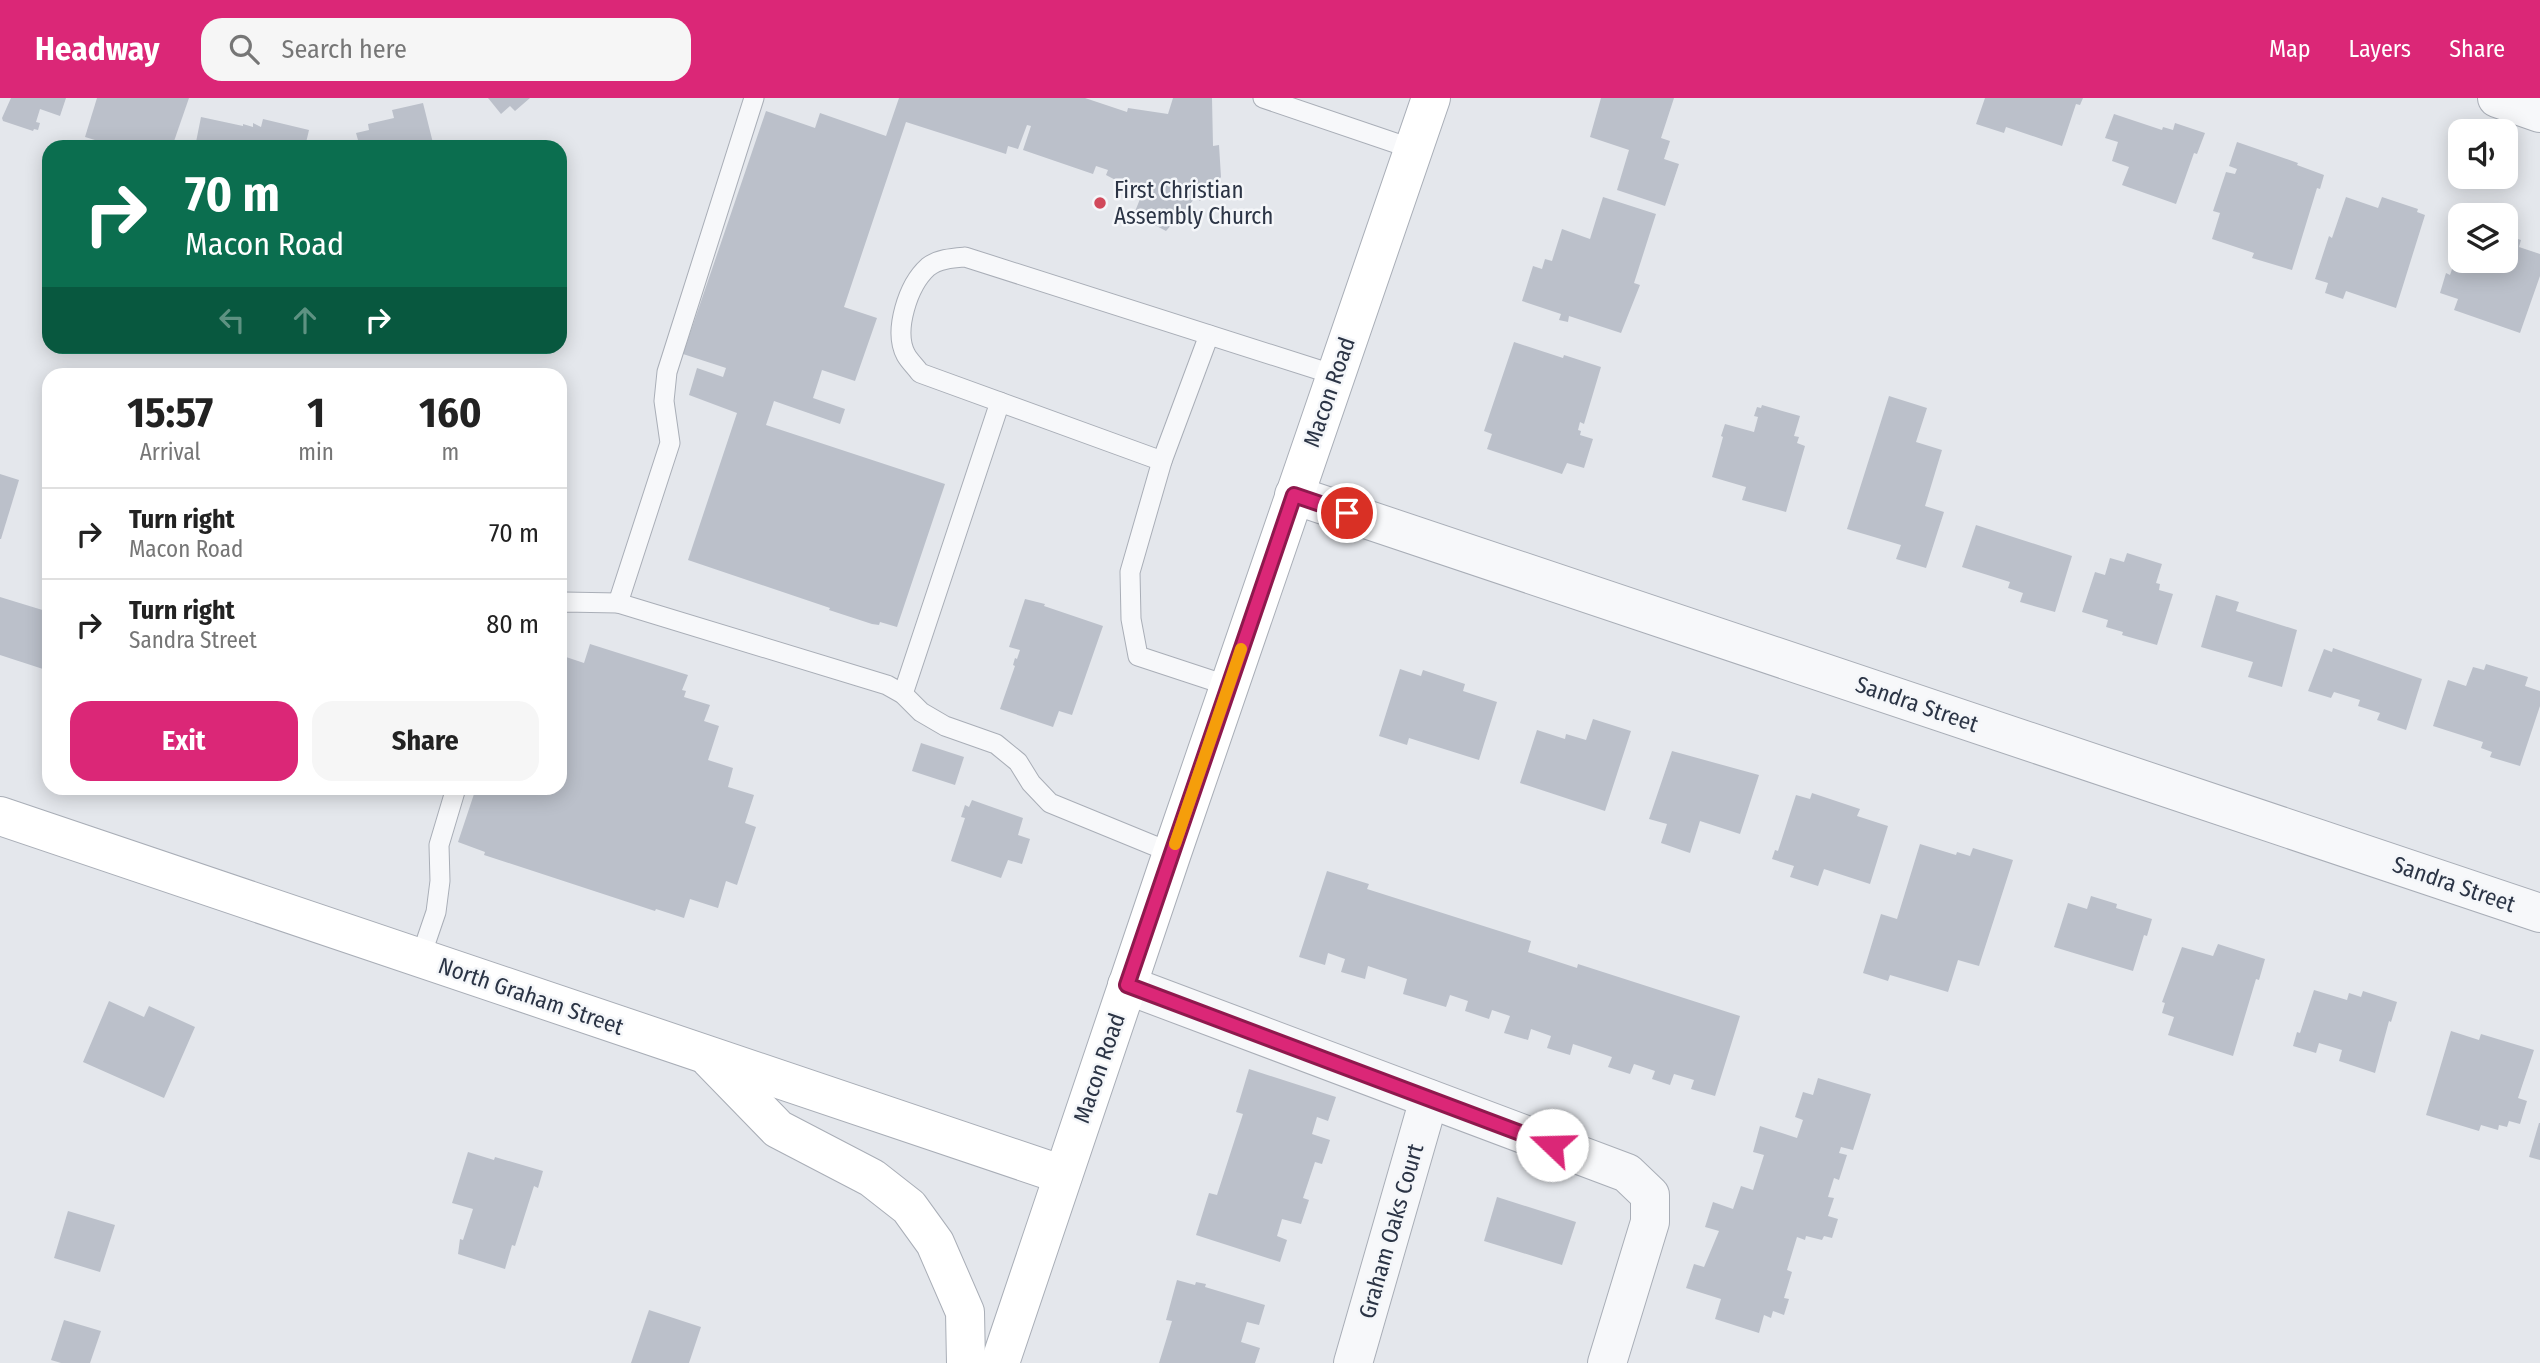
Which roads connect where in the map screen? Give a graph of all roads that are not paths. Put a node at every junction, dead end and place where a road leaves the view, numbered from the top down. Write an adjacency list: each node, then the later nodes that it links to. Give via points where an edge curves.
1 (754, 98): 13 (lane, via 667,372 664,401 670,443)
2 (1263, 98): 6 (lane)
3 (1431, 98): 6 (main road, Macon Road)
4 (2497, 98): 5 (street)
5 (2540, 113)
6 (1413, 149): 8 (main road, Macon Road)
7 (1209, 335): 8 (lane); 9 (lane, via 965,257 929,266 905,309 901,330 905,354 920,373); 10 (lane)
8 (1335, 375): 11 (main road, Macon Road)
9 (1000, 402): 10 (lane); 15 (lane)
10 (1162, 461): 14 (lane, via 1130,572 1138,656)
11 (1294, 495): 14 (main road, Macon Road); 19 (street, Sandra Street)
12 (567, 602): 13 (lane)
13 (618, 603): 15 (lane, via 887,685)
14 (1229, 686): 18 (main road, Macon Road)
15 (903, 694): 18 (lane, via 921,712 946,726 996,744 1050,803)
16 (454, 795): 20 (lane, via 439,845 436,912)
17 (0, 816): 20 (main road, North Graham Street)
18 (1172, 853): 21 (main road, Macon Road)
19 (2540, 913)
20 (420, 959): 22 (main road, North Graham Street)
21 (1127, 985): 23 (street); 24 (main road, Macon Road)
22 (706, 1055): 24 (main road, North Graham Street); 25 (main road, via 778,1129 872,1178 909,1207 935,1243 965,1312)
23 (1429, 1099): 27 (street, Graham Oaks Court); 28 (street, via 1626,1173 1650,1195 1650,1222)
24 (1063, 1175): 26 (main road, Macon Road)
25 (966, 1363)
26 (1000, 1363)
27 (1353, 1363)
28 (1607, 1363)

